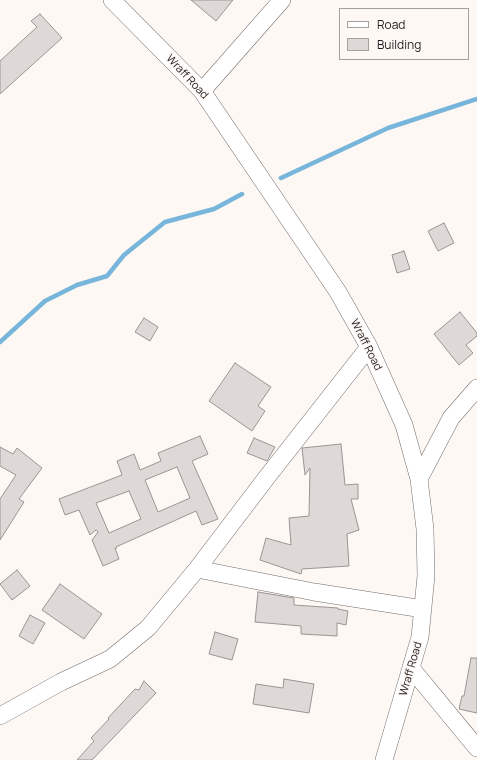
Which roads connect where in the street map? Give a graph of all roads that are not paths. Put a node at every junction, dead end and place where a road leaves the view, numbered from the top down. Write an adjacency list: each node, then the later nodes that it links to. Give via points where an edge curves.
1 (112, 0): 3 (street, Wraff Road)
2 (282, 0): 3 (street)
3 (202, 91): 4 (street, Wraff Road, via 338,292)
4 (369, 347): 6 (street, Wraff Road, via 404,425); 7 (street)
5 (477, 388): 6 (street, via 451,418)
6 (419, 479): 8 (street, Wraff Road, via 425,530 426,576)
7 (197, 569): 8 (street, via 314,592); 10 (street, via 148,628 132,643 110,659 60,682)
8 (423, 609): 9 (street, Wraff Road, via 420,637)
9 (411, 668): 11 (street); 12 (street, Wraff Road)
10 (0, 716)
11 (477, 748)
12 (384, 760)

